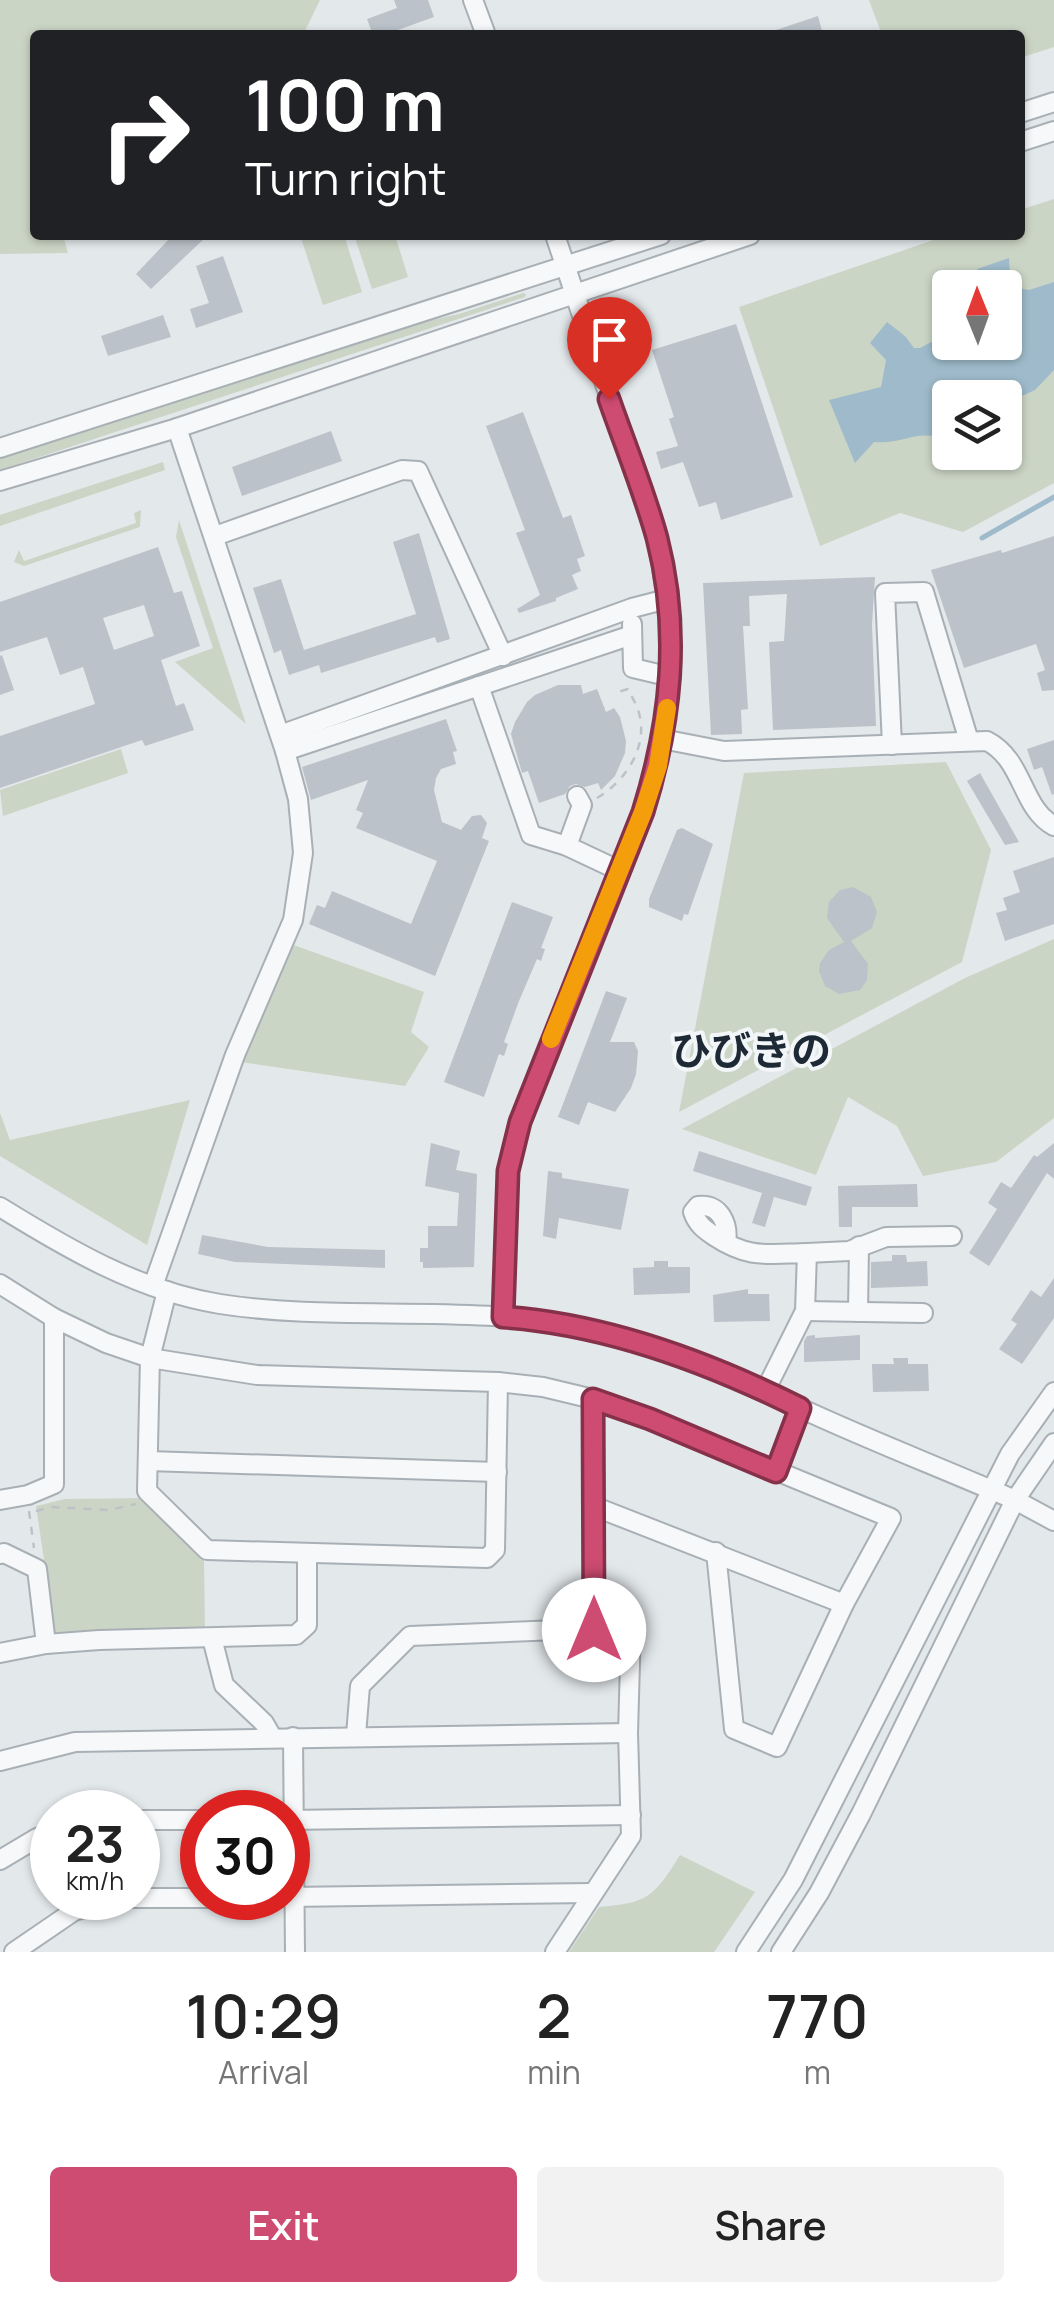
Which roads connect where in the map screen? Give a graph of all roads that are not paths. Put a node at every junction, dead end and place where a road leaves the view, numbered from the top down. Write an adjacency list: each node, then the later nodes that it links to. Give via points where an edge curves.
1 (473, 0): 2 (street)
2 (484, 30)
3 (1054, 102): 4 (street)
4 (1025, 111)
5 (1054, 131): 6 (street)
6 (1025, 140)
7 (556, 240): 10 (street)
8 (646, 240): 10 (street)
9 (736, 240): 11 (street)
10 (564, 268): 11 (street); 13 (street)
11 (574, 296): 12 (street); 16 (street, via 656,536)
12 (177, 428): 14 (street); 15 (street)
13 (0, 448)
14 (0, 480)
15 (214, 536): 19 (street, via 402,470 418,471); 23 (street)
16 (667, 599): 17 (street); 20 (street)
17 (632, 608): 18 (street); 19 (street)
18 (632, 635): 20 (street, via 633,668); 21 (street)
19 (503, 656): 23 (street)
20 (670, 677): 22 (street)
21 (479, 686): 23 (street); 28 (street, via 532,835)
22 (662, 739): 25 (street, via 724,751); 29 (street, via 643,812)
23 (283, 742): 36 (street, via 303,853 293,920 234,1055)
24 (969, 742): 25 (street); 25 (street, via 924,592 885,593); 27 (street, via 1004,750 1042,819)
25 (892, 744)
26 (580, 800): 28 (street)
27 (1054, 826)
28 (567, 846): 29 (street)
29 (618, 870): 40 (street, via 520,1122 508,1171)
30 (0, 1207): 36 (street, via 62,1245)
31 (952, 1236): 33 (street, via 886,1236)
32 (726, 1244): 34 (street, via 745,1254)
33 (859, 1246): 34 (street); 38 (street)
34 (807, 1253): 37 (street)
35 (0, 1284): 41 (street)
36 (160, 1288): 40 (street, via 263,1309); 42 (street)
37 (805, 1311): 38 (street); 44 (street)
38 (858, 1312): 39 (street)
39 (923, 1313)
40 (503, 1317): 44 (street, via 651,1346)
41 (54, 1318): 42 (street); 53 (street, via 54,1484)
42 (150, 1358): 43 (street, via 257,1376); 49 (street)
43 (498, 1382): 46 (street); 50 (street)
44 (765, 1391): 47 (street)
45 (1054, 1392): 52 (street)
46 (593, 1399): 51 (street); 55 (street)
47 (800, 1408): 51 (street); 52 (street)
48 (1054, 1443): 54 (street)
49 (148, 1462): 50 (street); 59 (street, via 147,1491 207,1550)
50 (497, 1472): 59 (street, via 495,1550 487,1558)
51 (776, 1472): 60 (street, via 891,1518)
52 (991, 1490): 54 (street); 82 (street, via 793,1880)
53 (0, 1500)
54 (1015, 1500): 56 (street); 83 (street, via 861,1814)
55 (593, 1506): 57 (street); 61 (street)
56 (1054, 1521)
57 (716, 1552): 60 (street); 60 (street, via 734,1729 777,1748)
58 (0, 1554): 63 (street, via 38,1569)
59 (307, 1555): 62 (street, via 307,1626 296,1636)
60 (844, 1604)
61 (594, 1630): 65 (street, via 631,1628); 66 (street, via 410,1636 360,1686)
62 (212, 1638): 63 (street); 67 (street, via 224,1685)
63 (46, 1644): 64 (street)
64 (0, 1653)
65 (628, 1733): 66 (street); 71 (street)
66 (356, 1735): 68 (street)
67 (272, 1737): 68 (street); 69 (street, via 75,1742)
68 (292, 1738): 70 (street)
69 (0, 1760)
70 (291, 1790)
71 (631, 1815): 72 (street); 75 (street, via 631,1836)
72 (310, 1820)
73 (30, 1842): 74 (street)
74 (0, 1860)
75 (592, 1894): 76 (street); 81 (street)
76 (310, 1897)
77 (180, 1898): 79 (street, via 116,1898 74,1911)
78 (293, 1920): 80 (street)
79 (14, 1952)
80 (295, 1952)
81 (555, 1952)
82 (746, 1952)
83 (781, 1952)

